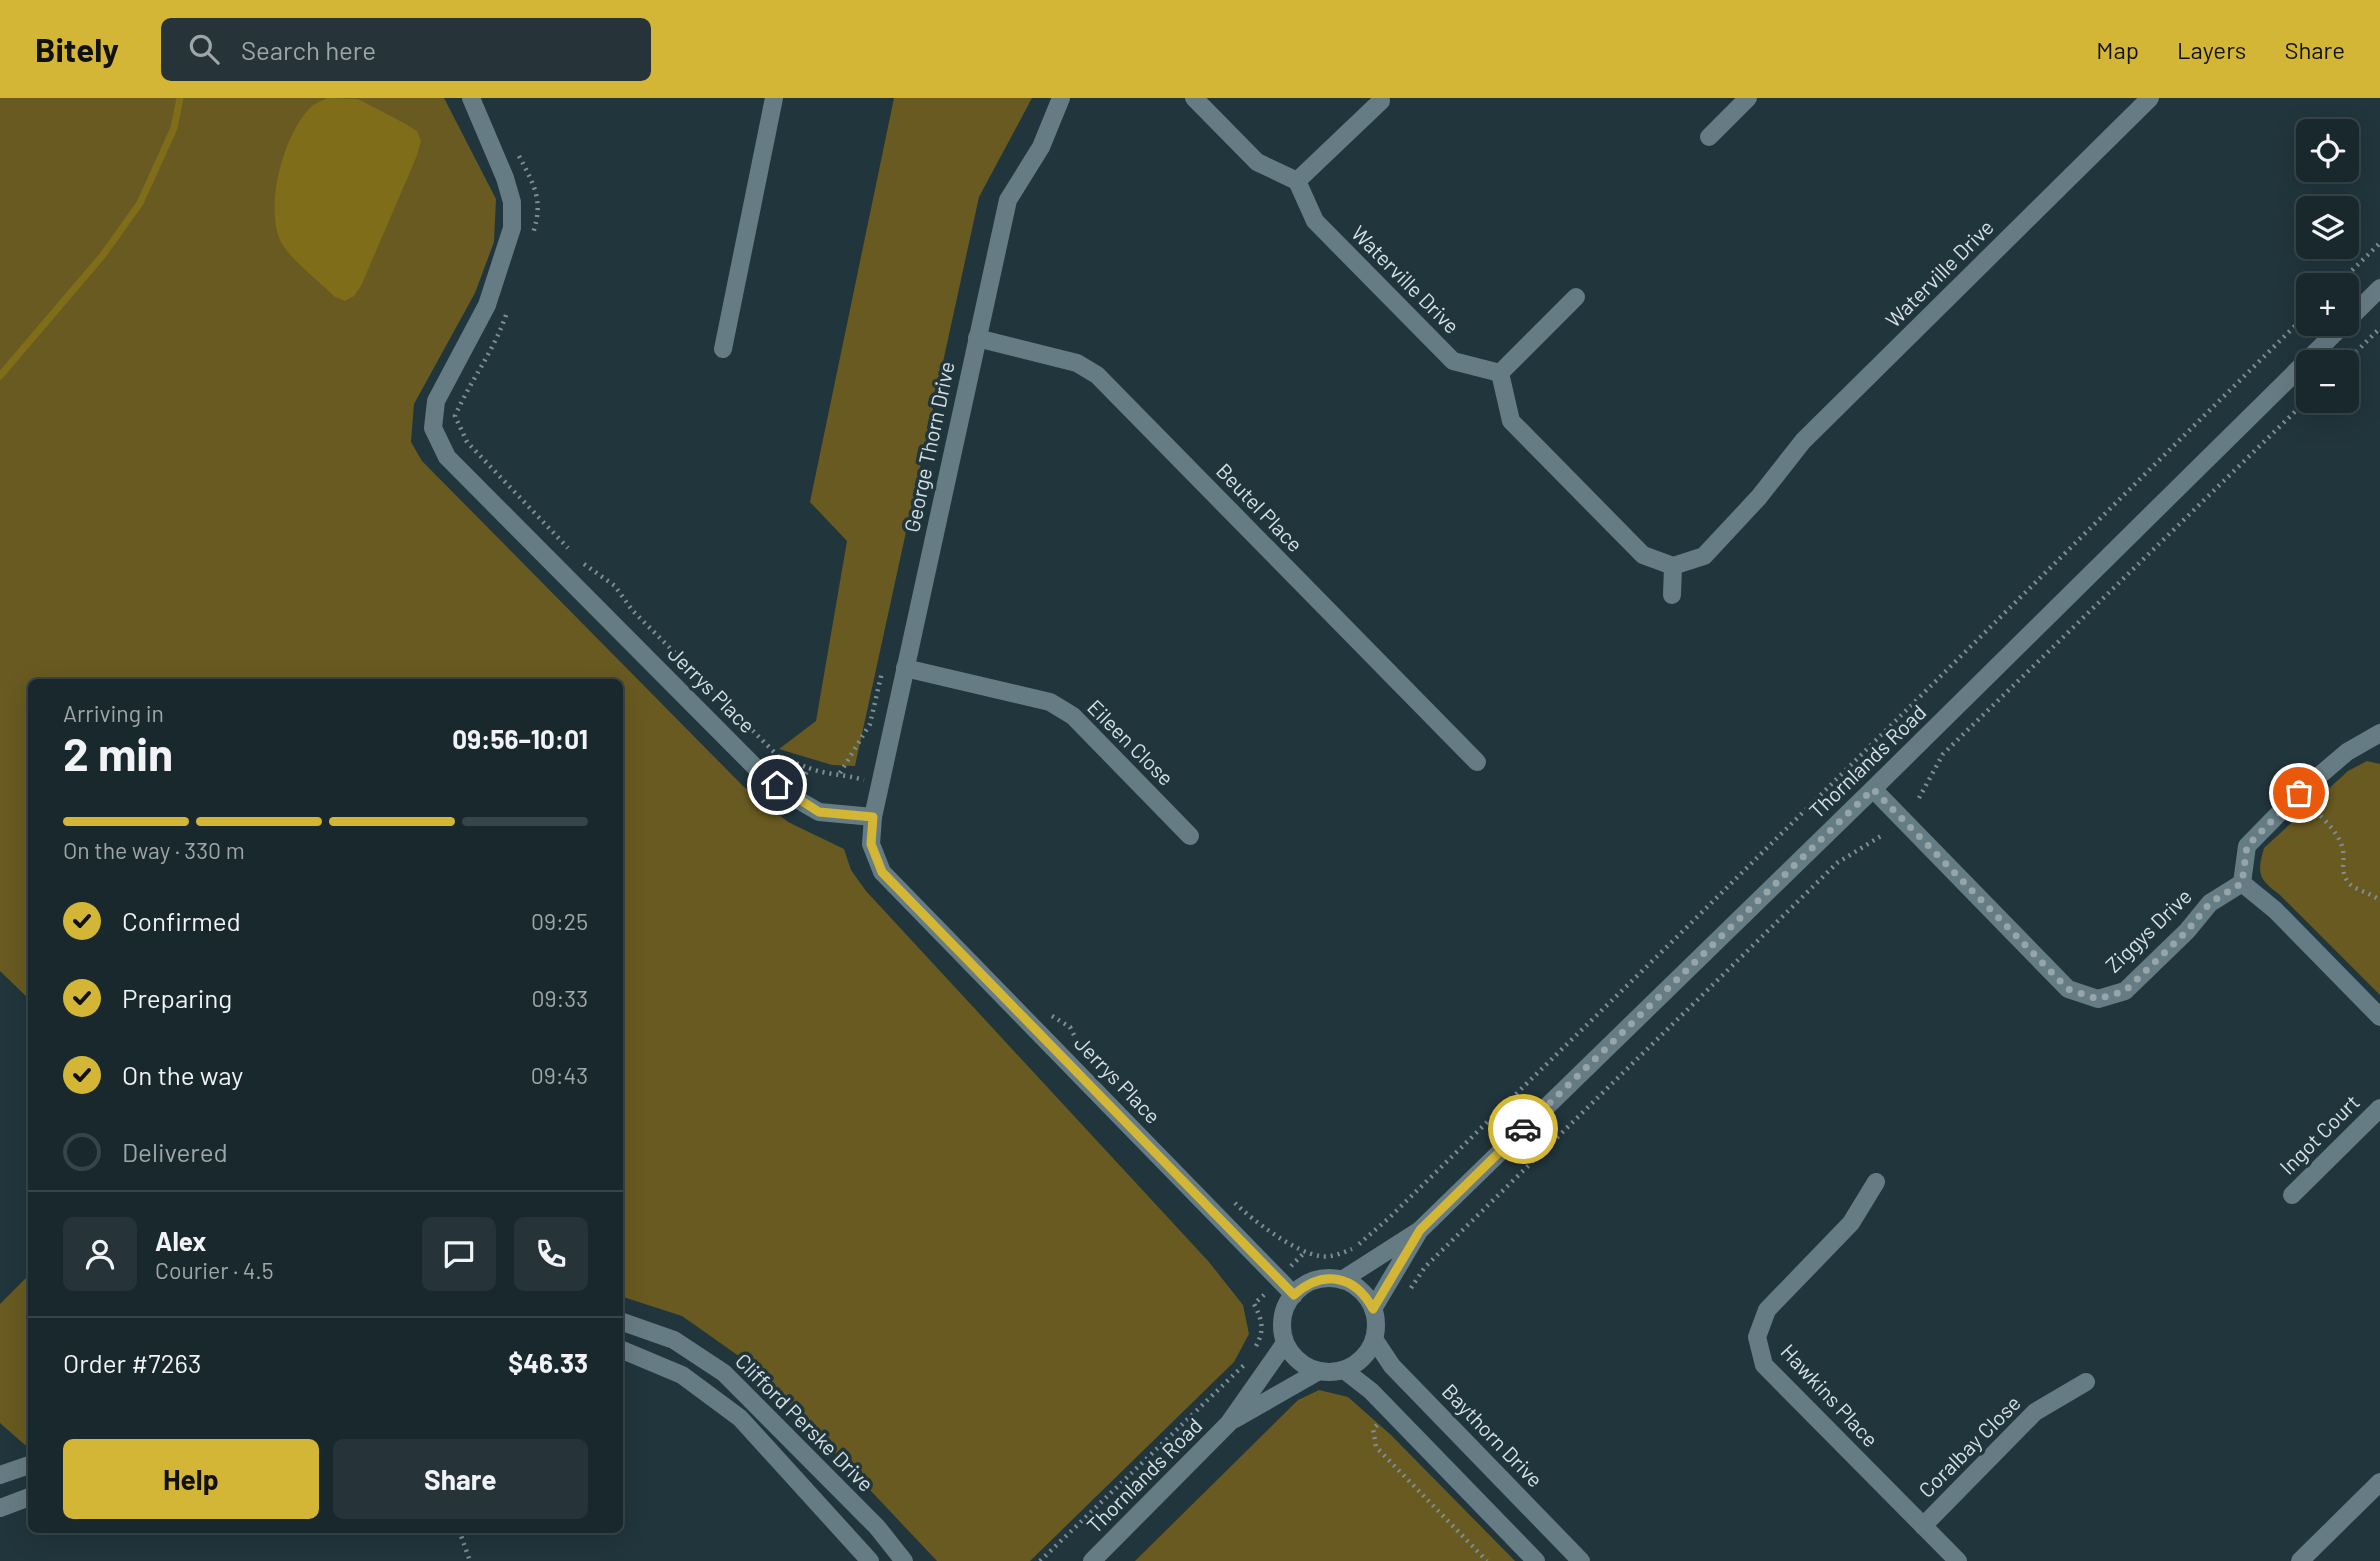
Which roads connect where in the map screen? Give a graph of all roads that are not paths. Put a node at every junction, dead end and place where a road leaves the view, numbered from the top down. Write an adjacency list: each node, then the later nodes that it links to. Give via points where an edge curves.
1 (471, 98): 23 (street, Jerrys Place, via 505,178 512,202 512,228 487,305 436,401 433,428 447,457 761,773 819,812)
2 (774, 98): 15 (street)
3 (1061, 98): 14 (street, George Thorn Drive, via 1041,147 1008,200)
4 (1194, 98): 9 (street, via 1256,162)
5 (1748, 98): 8 (street)
6 (2150, 98): 17 (street, Waterville Drive, via 1803,441 1704,556)
7 (1381, 101): 9 (street)
8 (1709, 137)
9 (1297, 181): 16 (street, Waterville Drive, via 1315,221 1453,361)
10 (2380, 288): 12 (street, Thornlands Road)
11 (1576, 297): 16 (street)
12 (2359, 310)
13 (2333, 336): 22 (street, Thornlands Road)
14 (977, 338): 19 (street, George Thorn Drive); 21 (street, Beutel Place, via 1077,363 1097,375)
15 (723, 349)
16 (1500, 373): 17 (street, via 1511,421 1643,555)
17 (1673, 566): 18 (street)
18 (1672, 595)
19 (905, 668): 23 (street, George Thorn Drive); 24 (street, Eileen Close, via 1050,702 1073,716)
20 (2380, 733): 25 (street, via 2347,752 2247,846)
21 (1477, 762)
22 (1873, 789): 25 (street, Ziggys Drive, via 2068,989 2098,999 2125,991 2210,903); 30 (street, Thornlands Road)
23 (873, 817): 32 (street, Jerrys Place, via 871,844 882,872)
24 (1190, 836)
25 (2242, 883): 26 (street, via 2275,910)
26 (2380, 1017)
27 (2380, 1108): 29 (street, Ingot Court)
28 (1876, 1182): 47 (street, Hawkins Place, via 1852,1223 1767,1310 1757,1337 1763,1365)
29 (2292, 1195)
30 (1420, 1230): 31 (street, Thornlands Road); 33 (street, Thornlands Road)
31 (1342, 1280): 32 (street, Thornlands Road, via 1316,1280); 33 (street, via 1356,1286)
32 (1294, 1295): 36 (street, via 1283,1318)
33 (1373, 1309): 35 (street)
34 (623, 1322): 49 (street, Clifford Perske Drive, via 674,1340 724,1373 877,1527)
35 (1374, 1339): 38 (street, via 1368,1352); 52 (street, Baythorn Drive, via 1392,1366)
36 (1285, 1343): 39 (street, via 1305,1366); 41 (street, Thornlands Road)
37 (623, 1350): 48 (street, Clifford Perske Drive, via 682,1375 740,1418)
38 (1345, 1370): 39 (street, Thornlands Road); 51 (street, via 1371,1391)
39 (1319, 1371): 41 (street, Thornlands Road)
40 (2086, 1382): 47 (street, Coralbay Close, via 2035,1412)
41 (1229, 1423): 50 (street, Thornlands Road)
42 (28, 1465): 43 (street)
43 (0, 1475)
44 (2380, 1482): 54 (street)
45 (28, 1497): 46 (street)
46 (1, 1503)
47 (1923, 1526): 53 (street, Hawkins Place)
48 (870, 1561)
49 (904, 1561)
50 (1092, 1561)
51 (1536, 1561)
52 (1581, 1561)
53 (1958, 1561)
54 (2300, 1561)

